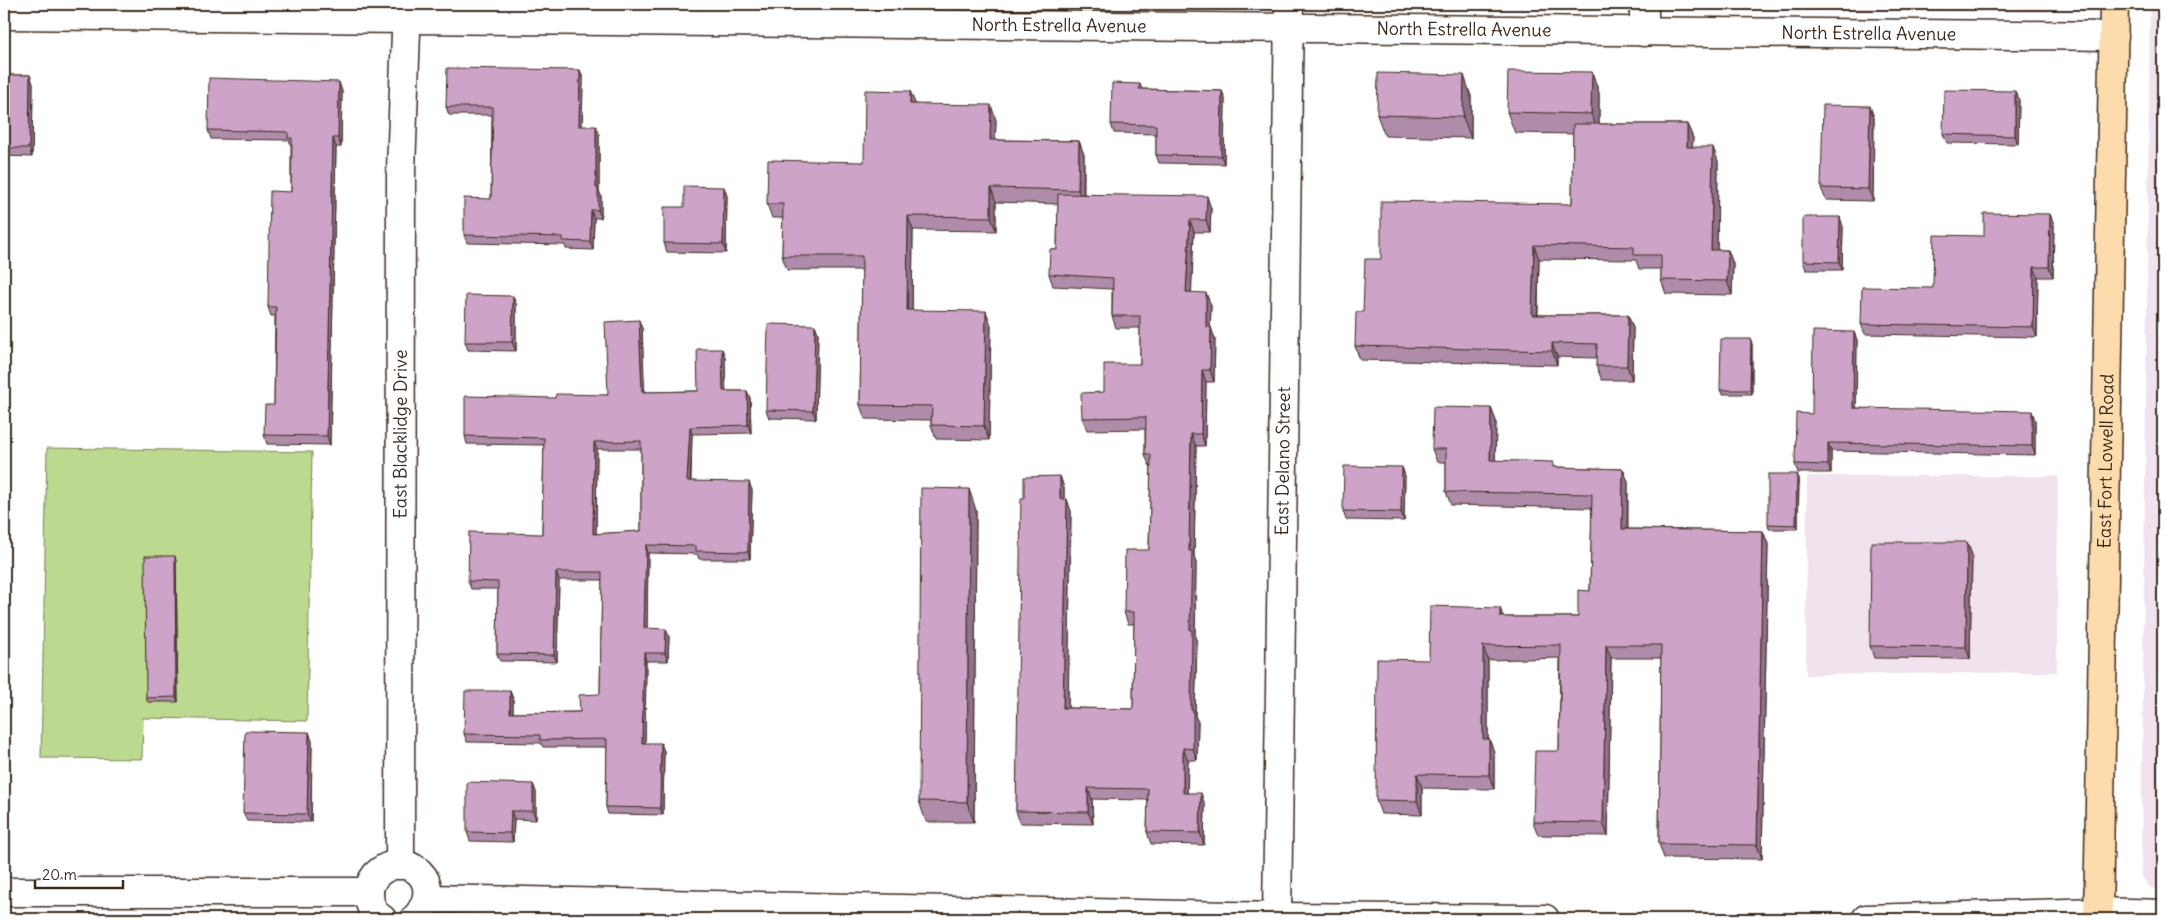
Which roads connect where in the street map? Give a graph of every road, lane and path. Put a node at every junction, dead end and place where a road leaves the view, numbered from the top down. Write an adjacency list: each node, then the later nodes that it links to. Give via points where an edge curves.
1 (1644, 4): 6 (street)
2 (2114, 4): 7 (main road, East Fort Lowell Road)
3 (407, 12): 4 (street, North Estrella Avenue); 5 (street, North Estrella Avenue); 8 (street, East Blacklidge Drive, via 401,180)
4 (4, 15)
5 (1289, 16): 6 (street, North Estrella Avenue); 15 (street, East Delano Street)
6 (1644, 32): 7 (street, North Estrella Avenue)
7 (2114, 36): 14 (main road, East Fort Lowell Road)
8 (400, 865): 10 (street, via 382,869 373,879); 11 (street, via 412,867 425,881)
9 (4, 892): 10 (street)
10 (369, 892): 16 (street, via 369,902)
11 (422, 909): 12 (street)
12 (919, 914): 15 (street)
13 (2163, 914): 14 (street)
14 (2098, 916): 18 (street)
15 (1278, 918): 17 (street)
16 (382, 919)
17 (1545, 919)
18 (1866, 919)

